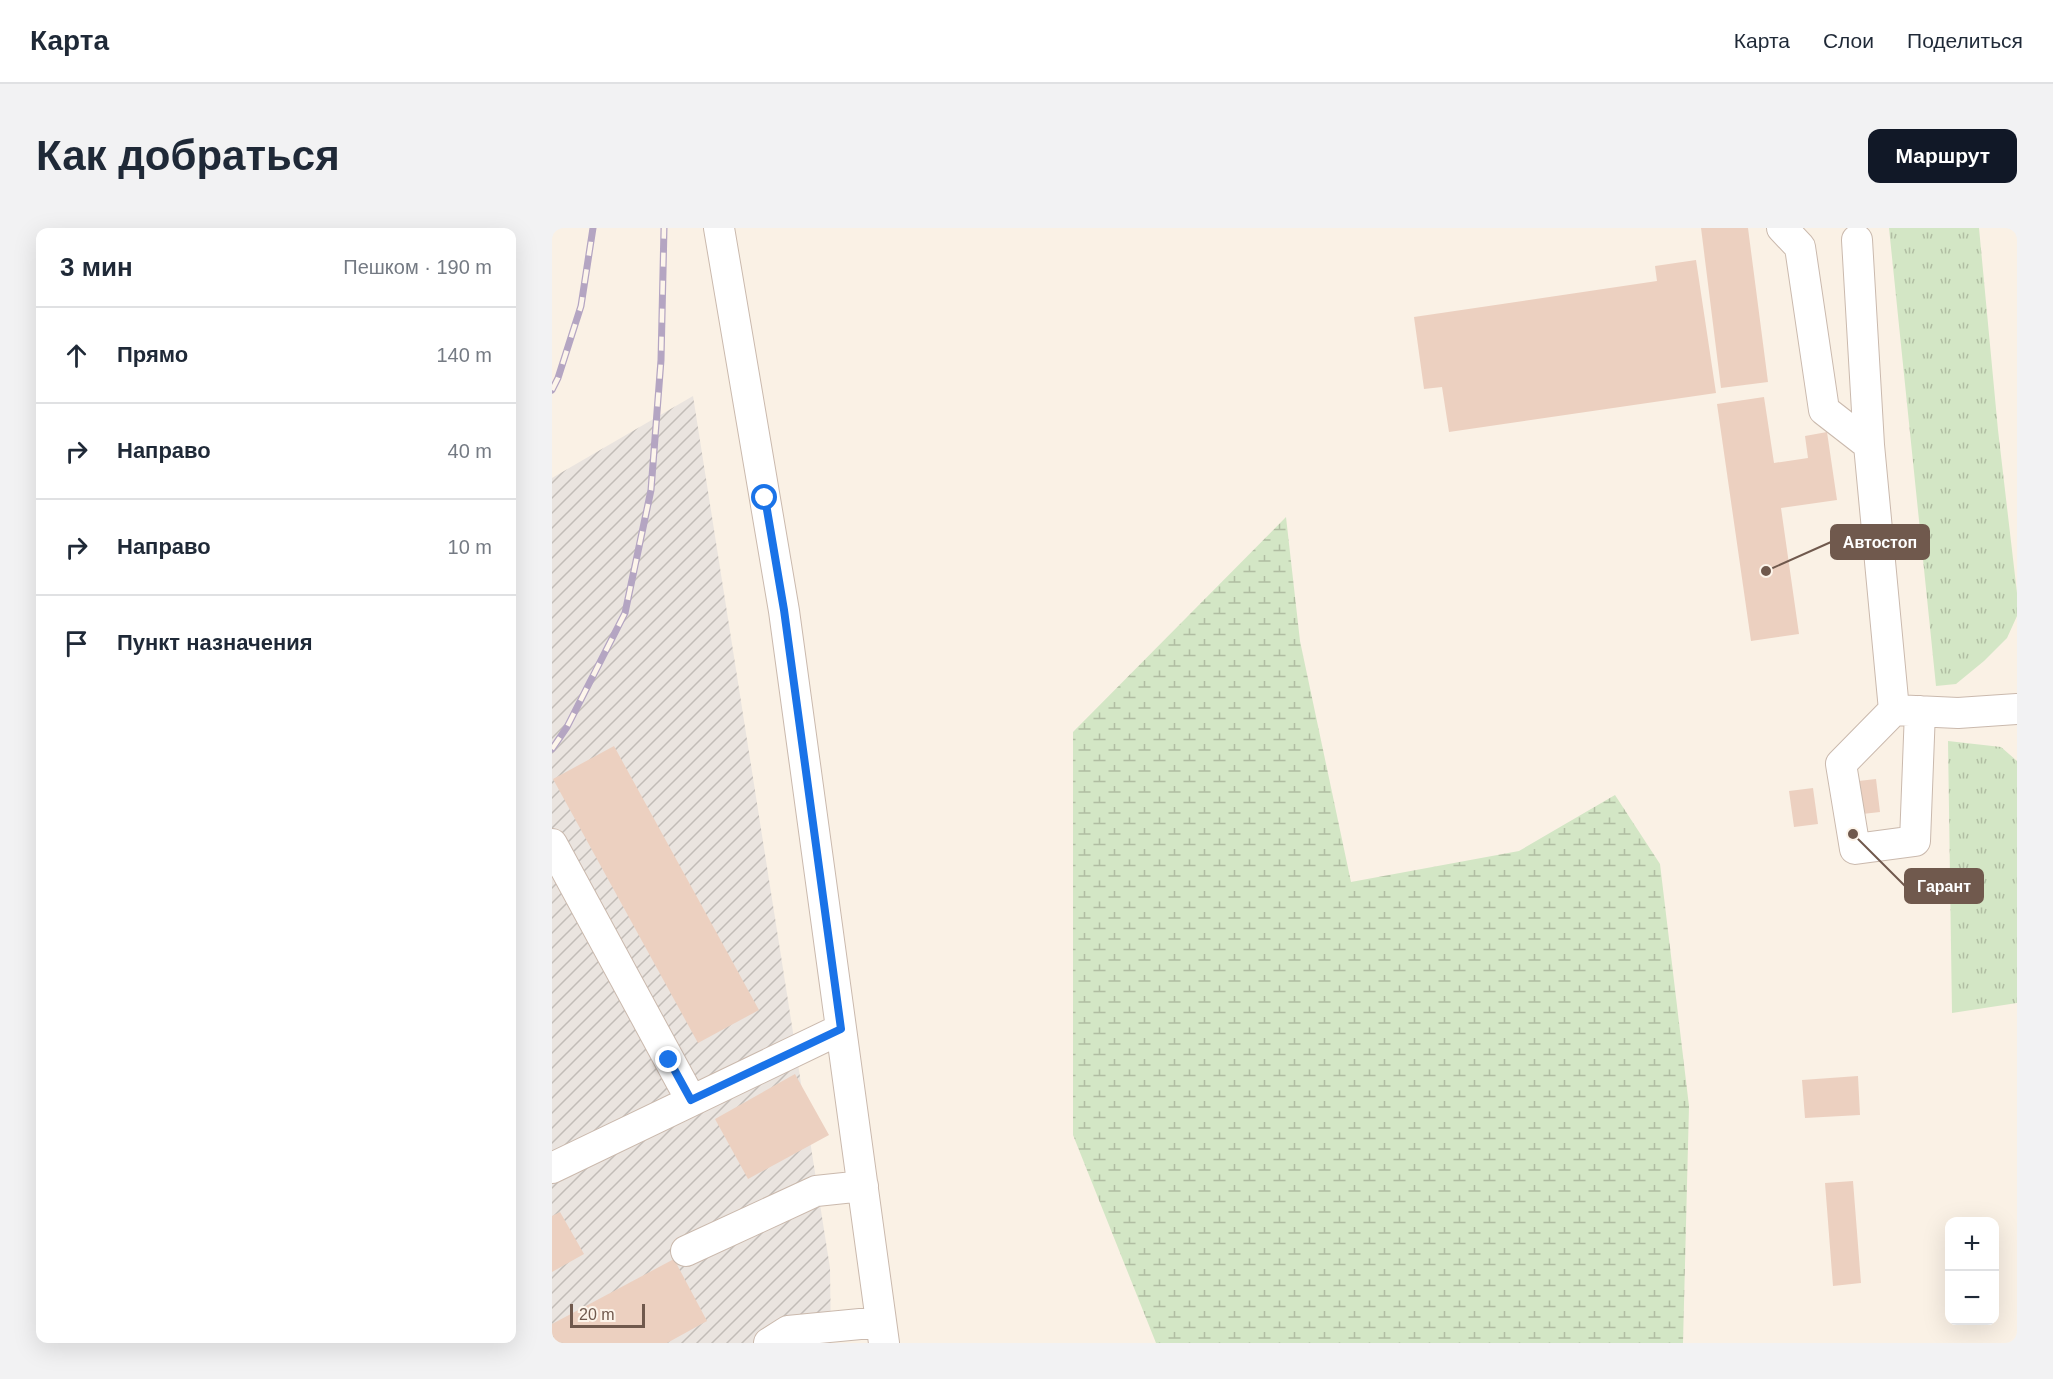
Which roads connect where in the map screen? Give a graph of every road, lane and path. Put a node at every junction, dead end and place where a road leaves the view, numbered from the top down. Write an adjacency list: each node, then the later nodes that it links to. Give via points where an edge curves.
1 (719, 228): 7 (street, via 784,610)
2 (1782, 228): 4 (street, via 1800,247 1824,410)
3 (1857, 240): 4 (street)
4 (1869, 445): 5 (street, via 1907,710 1958,713)
5 (2017, 709)
6 (552, 844): 8 (street)
7 (841, 1029): 8 (street); 10 (street)
8 (691, 1100): 9 (street)
9 (552, 1168)
10 (863, 1186): 11 (street, via 816,1191); 12 (street)
11 (686, 1251)
12 (883, 1333): 13 (street)
13 (782, 1339)

